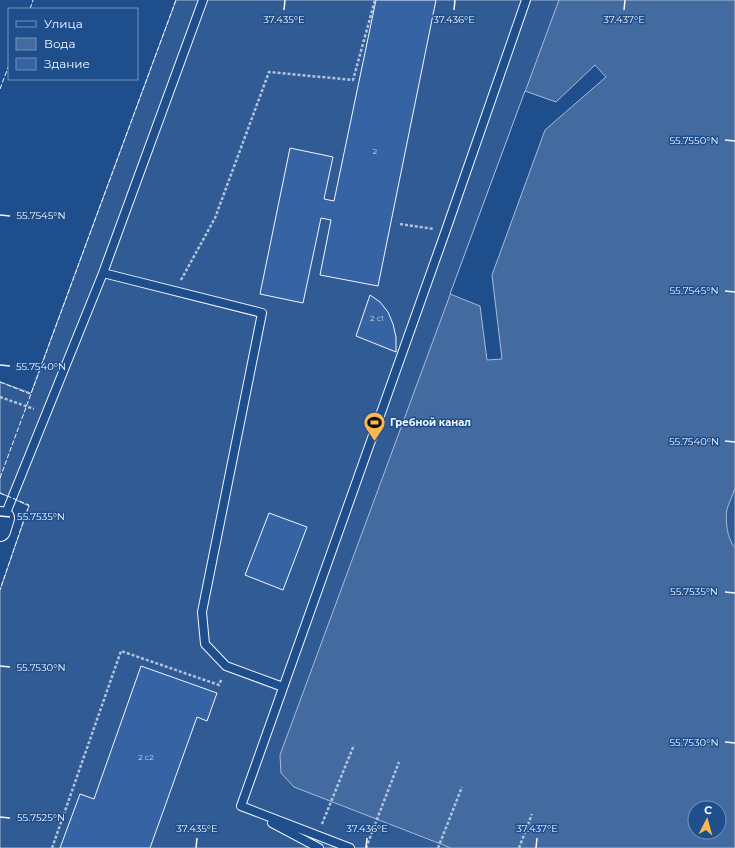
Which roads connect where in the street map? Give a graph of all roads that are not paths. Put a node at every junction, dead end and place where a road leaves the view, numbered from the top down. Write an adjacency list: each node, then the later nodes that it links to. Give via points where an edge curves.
1 (203, 0): 3 (lane)
2 (526, 0): 5 (lane)
3 (103, 273): 4 (lane); 5 (lane, via 262,313 202,612 205,644 226,666)
4 (2, 522)
5 (283, 687): 6 (lane)
6 (241, 806): 7 (lane); 8 (lane)
7 (319, 848)
8 (350, 848)

